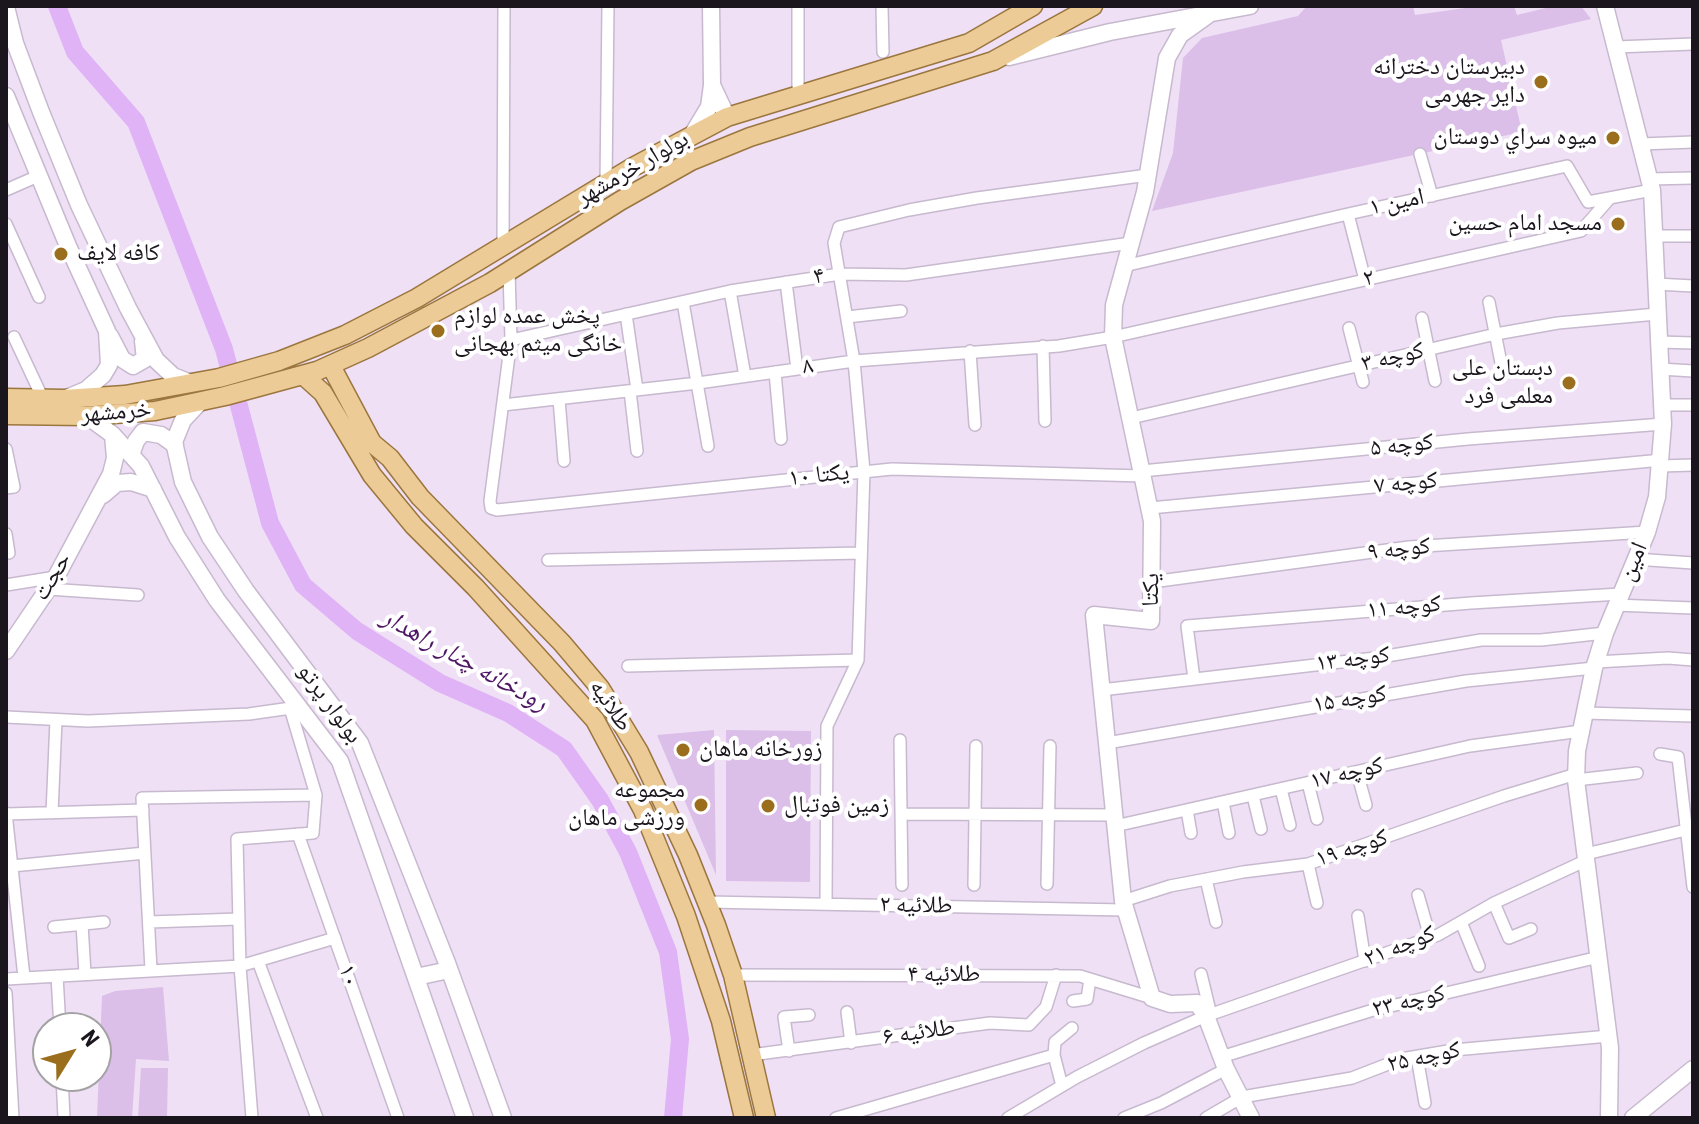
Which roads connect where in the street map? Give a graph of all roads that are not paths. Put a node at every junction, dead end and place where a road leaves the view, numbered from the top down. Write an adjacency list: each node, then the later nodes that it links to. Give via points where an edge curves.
1 (504, 6): 37 (street)
2 (608, 6): 27 (street)
3 (711, 6): 16 (street)
4 (798, 6): 17 (street)
5 (882, 6): 14 (street)
6 (1033, 6): 19 (main road, بولوار خرمشهر, via 969,43)
7 (1093, 6): 15 (main road)
8 (1250, 6): 11 (street)
9 (1605, 6): 13 (street, امین)
10 (6, 7): 55 (street, via 15,43 79,205)
11 (1208, 15): 15 (street); 24 (street, یکتا, via 1180,35 1167,58)
12 (1693, 44): 13 (street)
13 (1616, 47): 22 (street, امین)
14 (883, 52)
15 (993, 61): 39 (main road, via 750,137 691,161)
16 (712, 85): 19 (street); 20 (street, via 709,107)
17 (798, 86)
18 (6, 96): 25 (street)
19 (727, 117): 20 (main road, بولوار خرمشهر)
20 (692, 135): 27 (main road, بولوار خرمشهر)
21 (1693, 142): 22 (street)
22 (1641, 144): 28 (street, امین)
23 (1420, 154): 30 (street)
24 (1148, 175): 36 (street, یکتا); 40 (street, via 977,198 839,227 834,243)
25 (38, 176): 29 (street); 56 (street)
26 (1693, 178): 28 (street)
27 (606, 183): 37 (main road, بولوار خرمشهر)
28 (1650, 185): 31 (street); 34 (street, امین)
29 (6, 190)
30 (1432, 196): 31 (street, امین ۱, via 1567,166 1588,202); 32 (street, امین ۱)
31 (1610, 198): 41 (street, ۲, via 1581,231)
32 (1348, 214): 38 (street, امین ۱); 41 (street)
33 (6, 224): 46 (street)
34 (1654, 236): 35 (street); 43 (street, امین)
35 (1693, 236)
36 (1131, 243): 38 (street, یکتا); 40 (street, ۴, via 906,275)
37 (503, 245): 76 (main road, بولوار خرمشهر, via 417,298)
38 (1124, 266): 59 (street, یکتا)
39 (509, 271): 60 (street); 68 (main road)
40 (840, 274): 42 (street, ۴); 52 (street)
41 (1365, 280): 59 (street, ۲)
42 (786, 282): 45 (street, ۴); 70 (street)
43 (1656, 284): 44 (street); 51 (street, امین)
44 (1693, 286)
45 (730, 291): 47 (street, ۴); 75 (street)
46 (39, 297)
47 (683, 302): 50 (street, ۴); 80 (street)
48 (1489, 302): 57 (street)
49 (901, 311): 52 (street)
50 (626, 314): 60 (street, ۴); 81 (street)
51 (1657, 314): 57 (street, کوچه ۳); 61 (street, امین)
52 (847, 317): 66 (street)
53 (1422, 318): 64 (street)
54 (1349, 328): 67 (street)
55 (139, 329): 56 (street, via 146,355 133,366 122,359); 79 (street, via 156,360 173,376)
56 (107, 331): 84 (street, via 109,365 103,375)
57 (1496, 334): 64 (street, کوچه ۳); 69 (street)
58 (14, 337): 83 (street)
59 (1113, 337): 63 (street, ۸); 92 (street, یکتا)
60 (511, 340): 87 (street)
61 (1659, 342): 62 (street); 71 (street, امین)
62 (1693, 343)
63 (1043, 346): 65 (street, ۸); 93 (street)
64 (1428, 350): 67 (street, کوچه ۳); 77 (street)
65 (970, 351): 66 (street, ۸); 95 (street)
66 (854, 361): 70 (street, ۸); 106 (street)
67 (1359, 365): 78 (street); 92 (street, کوچه ۳)
68 (331, 366): 74 (main road); 180 (main road, طلائیه, via 372,443 600,688 639,752)
69 (1502, 368)
70 (797, 369): 73 (street, ۸)
71 (1660, 369): 72 (street); 88 (street, امین)
72 (1693, 371)
73 (775, 372): 75 (street, ۸); 97 (street)
74 (303, 375): 76 (main road); 241 (main road, طلائیه, via 323,393 372,475 414,526 595,720 643,810 686,916 721,1021)
75 (745, 376): 80 (street, ۸)
76 (254, 380): 79 (main road, خرمشهر); 86 (main road, خرمشهر)
77 (1435, 381)
78 (1363, 382)
79 (191, 383): 84 (main road, خرمشهر)
80 (698, 383): 81 (street, ۸); 99 (street)
81 (633, 390): 85 (street, ۸); 101 (street)
82 (6, 398): 83 (main road, خرمشهر)
83 (43, 399): 84 (main road, خرمشهر)
84 (64, 399)
85 (559, 399): 87 (street, ۸); 103 (street)
86 (200, 402): 91 (main road, خرمشهر); 98 (street, via 183,420)
87 (503, 405): 106 (street, ۱۰ یکتا, via 490,501 497,510)
88 (1662, 405): 89 (street); 94 (street, امین)
89 (1693, 405)
90 (6, 415): 91 (main road, خرمشهر)
91 (87, 416): 96 (street, بولوار پرتو)
92 (1131, 418): 107 (street, یکتا)
93 (1045, 421)
94 (1663, 424): 104 (street, امین); 107 (street, کوچه ۵)
95 (975, 425)
96 (113, 435): 102 (street, بولوار پرتو); 110 (street, حجت, via 111,474)
97 (781, 439)
98 (175, 445): 102 (street, via 143,432); 122 (street, بولوار پرتو, via 183,482 210,537)
99 (708, 446)
100 (6, 449): 108 (street, via 14,487)
101 (637, 451)
102 (131, 455): 109 (street, بولوار پرتو)
103 (564, 461)
104 (1661, 463): 105 (street, کوچه ۷); 111 (street, کوچه ۷); 112 (street, امین)
105 (1693, 465)
106 (864, 471): 107 (street, ۱۰ یکتا); 115 (street)
107 (1142, 474): 111 (street, یکتا)
108 (6, 488)
109 (153, 489): 110 (street, via 117,483); 125 (street, بولوار پرتو)
110 (95, 501): 120 (street, حجت)
111 (1150, 508): 119 (street, یکتا)
112 (1647, 532): 116 (street, امین); 119 (street, کوچه ۹, via 1409,547)
113 (6, 534): 114 (street)
114 (9, 553)
115 (860, 553): 117 (street); 129 (street)
116 (1635, 559): 118 (street); 124 (street, امین)
117 (548, 560)
118 (1693, 563)
119 (1152, 582): 134 (street, یکتا, via 1151,621 1094,615)
120 (52, 583): 121 (street); 123 (street); 128 (street, حجت)
121 (6, 585)
122 (246, 591): 125 (street); 203 (street, بولوار پرتو, via 360,743)
123 (138, 595)
124 (1618, 600): 126 (street, کوچه ۱۱); 127 (street, امین); 133 (street, کوچه ۱۱, via 1471,603 1187,626)
125 (223, 608): 135 (street, بولوار پرتو)
126 (1693, 608)
127 (1605, 633): 131 (street, امین); 133 (street, کوچه ۱۳, via 1481,640)
128 (6, 651)
129 (858, 660): 132 (street); 183 (street, via 827,726)
130 (1693, 660): 131 (street, کوچه ۱۵)
131 (1595, 665): 136 (street, امین); 142 (street, کوچه ۱۵, via 1466,681)
132 (628, 666)
133 (1194, 679): 134 (street, کوچه ۱۳)
134 (1101, 690): 142 (street, یکتا)
135 (294, 707): 139 (street, via 249,714); 151 (street); 210 (street, بولوار پرتو, via 340,761)
136 (1584, 713): 137 (street); 140 (street, امین)
137 (1693, 716)
138 (6, 717): 139 (street)
139 (56, 720): 157 (street)
140 (1581, 731): 146 (street, کوچه ۱۷, via 1470,746); 148 (street, امین)
141 (900, 740): 159 (street)
142 (1107, 743): 163 (street, یکتا)
143 (976, 746): 160 (street)
144 (1050, 746): 161 (street)
145 (1660, 754): 166 (street, via 1678,757)
146 (1357, 772): 149 (street, کوچه ۱۷); 155 (street)
147 (1637, 773): 148 (street, کوچه ۱۹)
148 (1576, 777): 171 (street, امین); 173 (street, کوچه ۱۹, via 1504,796)
149 (1308, 783): 150 (street, کوچه ۱۷); 162 (street)
150 (1281, 789): 152 (street, کوچه ۱۷); 164 (street)
151 (316, 795): 154 (street); 169 (street, via 313,833)
152 (1253, 796): 153 (street, کوچه ۱۷); 165 (street)
153 (1223, 802): 156 (street, کوچه ۱۷); 168 (street)
154 (142, 804): 157 (street); 170 (street)
155 (1366, 805)
156 (1187, 810): 163 (street, کوچه ۱۷); 167 (street)
157 (52, 813): 158 (street)
158 (6, 814): 172 (street)
159 (901, 814): 160 (street, کوچه ۱۷); 176 (street)
160 (975, 815): 161 (street, کوچه ۱۷); 177 (street)
161 (1048, 815): 163 (street, کوچه ۱۷); 175 (street)
162 (1317, 819)
163 (1114, 821): 184 (street, یکتا)
164 (1290, 825)
165 (1261, 829)
166 (1690, 829): 171 (street, کوچه ۲۱); 178 (street)
167 (1191, 833)
168 (1229, 833)
169 (298, 834): 186 (street, via 237,839); 196 (street, ۱۰)
170 (145, 853): 172 (street); 189 (street)
171 (1586, 857): 182 (street, کوچه ۲۱); 197 (street, امین)
172 (10, 859): 187 (street)
173 (1308, 864): 174 (street, کوچه ۱۹); 181 (street)
174 (1206, 879): 184 (street, کوچه ۱۹, via 1170,886); 190 (street)
175 (1047, 884)
176 (902, 885)
177 (974, 885)
178 (1693, 887)
179 (1418, 895): 195 (street)
180 (707, 902): 183 (street, طلائیه ۲); 206 (main road, طلائیه)
181 (1317, 903)
182 (1494, 903): 191 (street, کوچه ۲۱); 194 (street, via 1509,938)
183 (826, 904): 184 (street, طلائیه ۲)
184 (1124, 905): 214 (street, یکتا)
185 (1358, 916): 199 (street)
186 (239, 919): 189 (street); 200 (street)
187 (12, 922): 209 (street)
188 (104, 922): 192 (street)
189 (149, 922): 202 (street)
190 (1216, 922)
191 (1461, 922): 195 (street, کوچه ۲۱); 201 (street)
192 (82, 924): 193 (street); 204 (street)
193 (54, 927)
194 (1531, 929)
195 (1430, 937): 199 (street, کوچه ۲۱)
196 (335, 938): 198 (street); 238 (street, ۱۰)
197 (1599, 957): 221 (street, امین); 228 (street, کوچه ۲۳, via 1370,1011)
198 (258, 961): 200 (street); 237 (street)
199 (1365, 961): 219 (street, کوچه ۲۱)
200 (240, 966): 202 (street); 236 (street)
201 (1479, 966)
202 (151, 970): 204 (street)
203 (449, 970): 210 (street); 240 (street, بولوار پرتو)
204 (85, 974): 208 (street)
205 (1201, 974): 219 (street)
206 (733, 975): 207 (street, طلائیه ۴); 224 (main road, طلائیه)
207 (1056, 975): 212 (street, طلائیه ۴); 222 (street, طلائیه ۶, via 1046,1007 1029,1025 990,1023)
208 (57, 976): 209 (street); 216 (street)
209 (24, 977): 211 (street)
210 (416, 977): 239 (street, بولوار پرتو)
211 (6, 979)
212 (1090, 979): 214 (street, طلائیه ۴); 215 (street, via 1087,999)
213 (6, 993): 227 (street)
214 (1152, 998): 219 (street, via 1197,1003)
215 (1073, 1001)
216 (59, 1012)
217 (847, 1012): 222 (street)
218 (809, 1015): 223 (street, via 784,1017)
219 (1209, 1016): 228 (street); 230 (street, کوچه ۲۱)
220 (1072, 1028): 225 (street, via 1055,1042)
221 (1609, 1036): 226 (street, کوچه ۲۵); 248 (street, امین)
222 (851, 1043): 223 (street, طلائیه ۶)
223 (789, 1051): 224 (street, طلائیه ۶)
224 (751, 1055): 242 (main road, طلائیه)
225 (1054, 1055): 230 (street); 243 (street)
226 (1417, 1057): 232 (street, کوچه ۲۵, via 1352,1078); 233 (street)
227 (8, 1059): 234 (street)
228 (1224, 1063): 232 (street); 245 (street, کوچه ۲۳, via 1161,1103)
229 (1693, 1069): 249 (street)
230 (1062, 1086): 244 (street, کوچه ۲۱)
231 (63, 1092): 235 (street)
232 (1242, 1097): 246 (street); 247 (street)
233 (1425, 1103)
234 (13, 1118)
235 (64, 1118)
236 (252, 1118)
237 (317, 1118)
238 (398, 1118)
239 (465, 1118)
240 (503, 1118)
241 (744, 1118)
242 (766, 1118)
243 (836, 1118)
244 (1008, 1118)
245 (1124, 1118)
246 (1206, 1118)
247 (1251, 1118)
248 (1609, 1118)
249 (1633, 1118)

